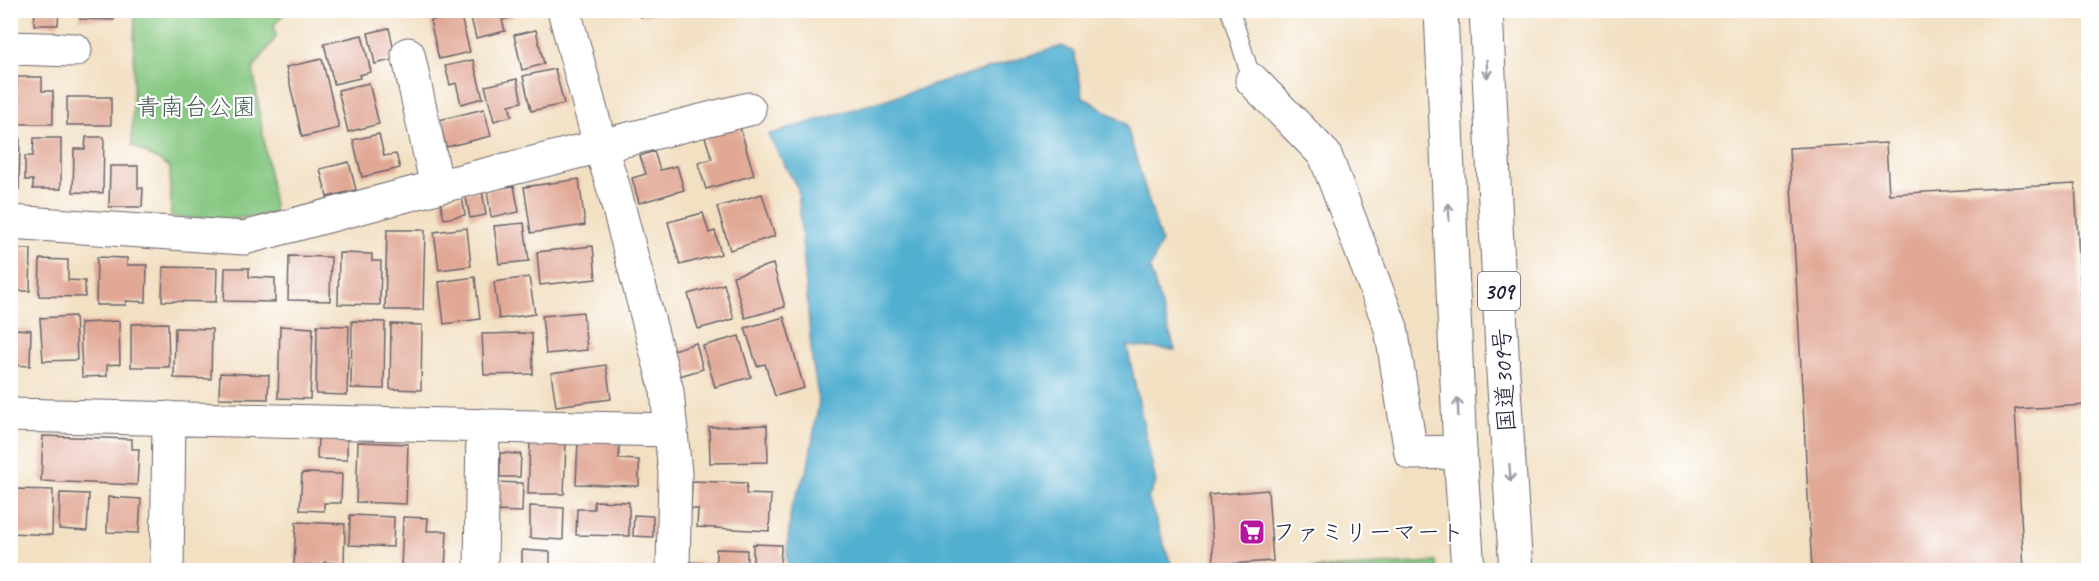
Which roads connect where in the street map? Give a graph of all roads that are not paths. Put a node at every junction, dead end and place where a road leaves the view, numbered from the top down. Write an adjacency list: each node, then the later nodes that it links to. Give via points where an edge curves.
1 (564, 10): 10 (main road)
2 (1230, 10): 8 (lane)
3 (1441, 10): 17 (main road, 国道309号 / 309, one-way to 3)
4 (1486, 10): 22 (main road, 国道309号 / 309, one-way to 22)
5 (10, 48): 6 (main road)
6 (75, 50)
7 (408, 54): 11 (main road)
8 (1251, 80): 17 (main road, via 1325,155 1390,328 1411,453)
9 (749, 109): 10 (main road)
10 (600, 145): 11 (main road); 16 (main road, via 667,391)
11 (437, 187): 12 (main road, via 244,238)
12 (10, 222)
13 (10, 415): 14 (main road)
14 (169, 418): 15 (main road); 18 (main road)
15 (483, 425): 16 (main road); 19 (main road)
16 (671, 430): 20 (main road, via 675,473)
17 (1460, 452): 21 (main road, 国道309号 / 309)
18 (167, 570)
19 (481, 570)
20 (673, 570)
21 (1467, 570)
22 (1516, 570)

